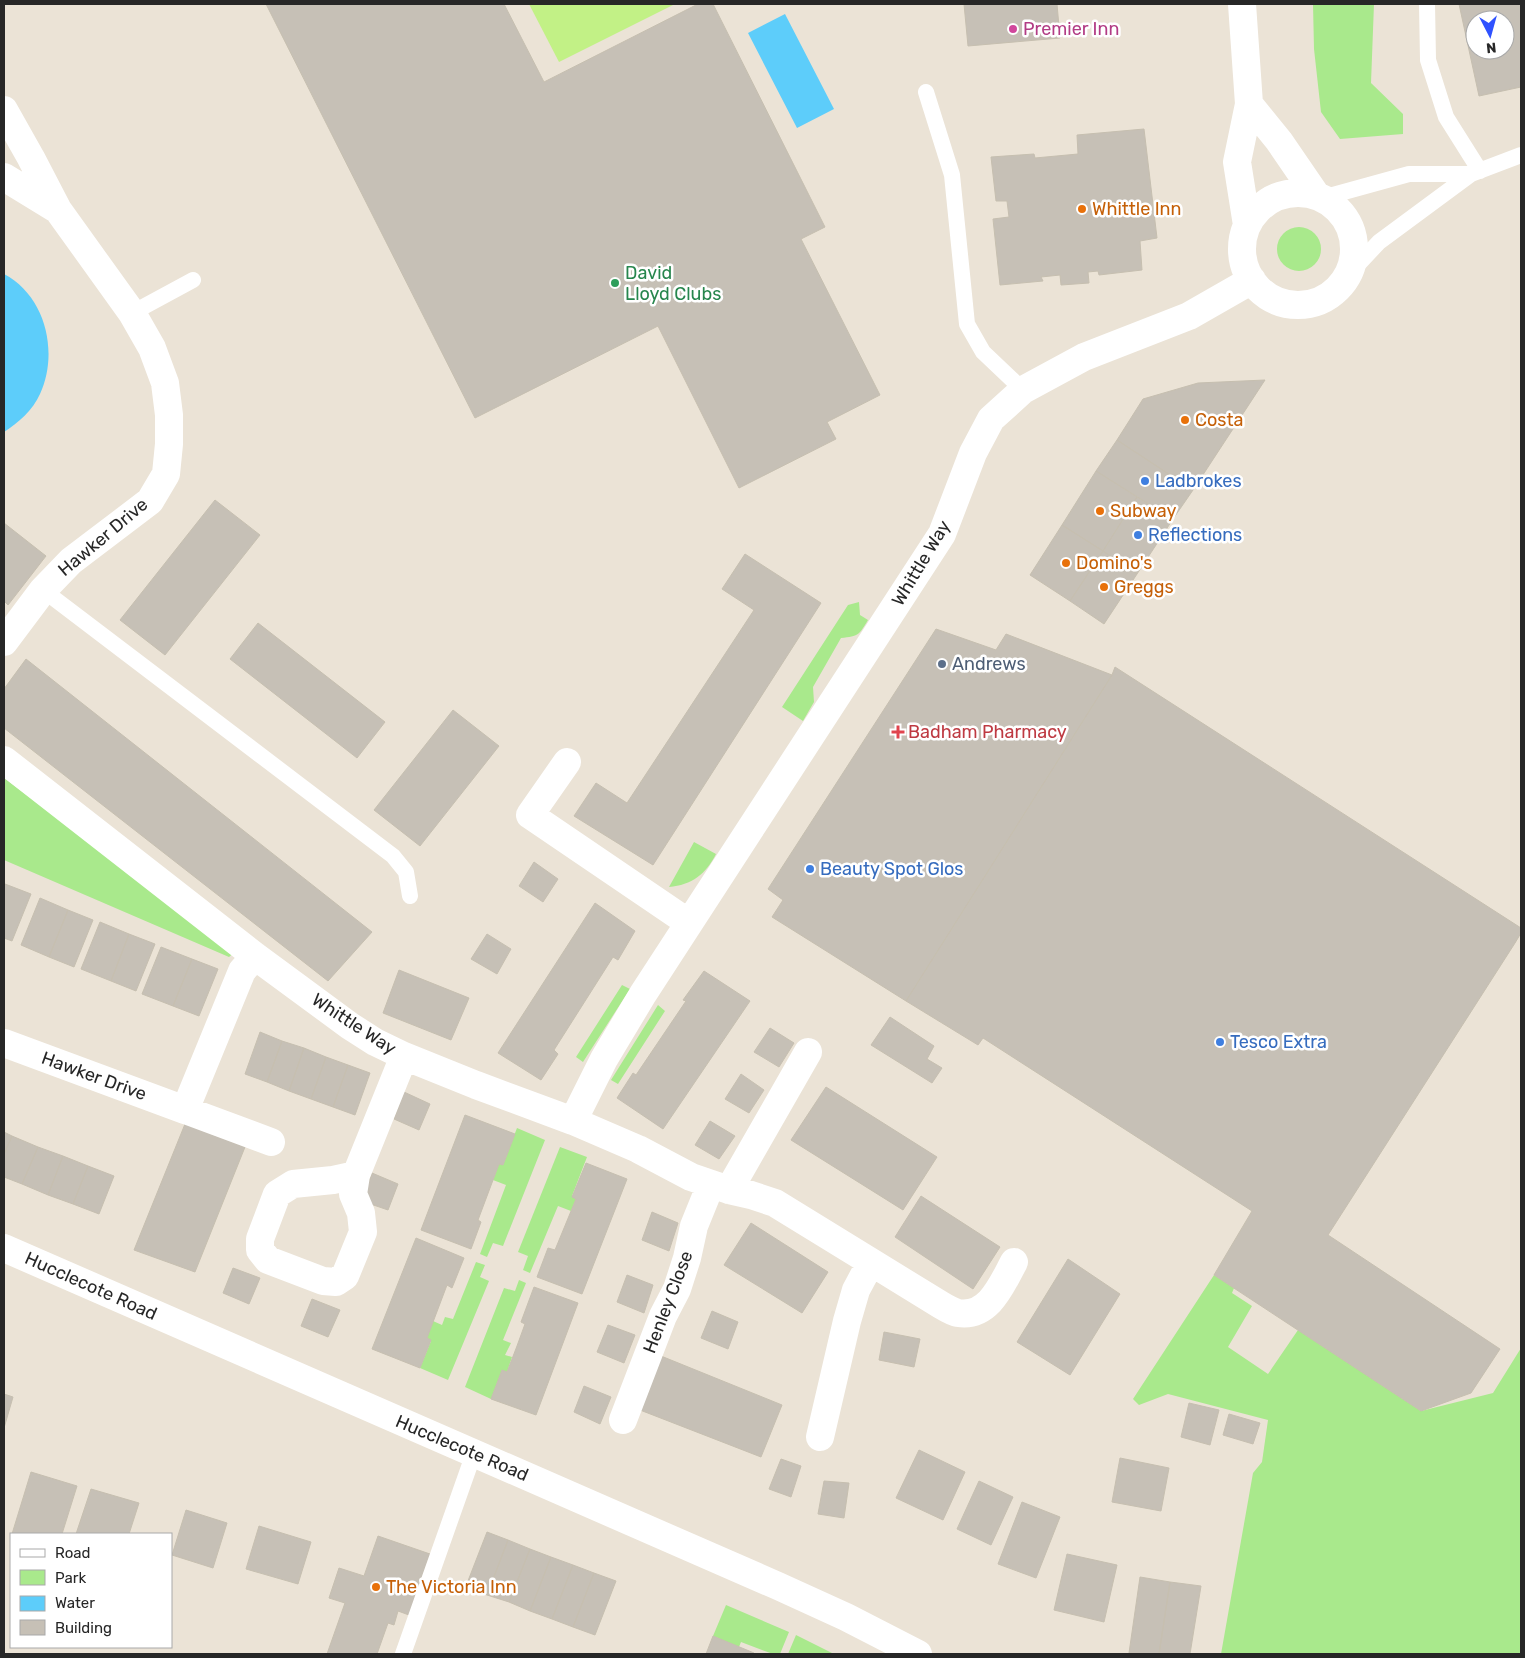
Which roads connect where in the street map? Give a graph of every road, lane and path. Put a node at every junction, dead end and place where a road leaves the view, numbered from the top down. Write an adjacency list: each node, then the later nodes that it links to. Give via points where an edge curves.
1 (1242, 4): 4 (street)
2 (1427, 4): 7 (lane, via 1428,60 1446,117)
3 (926, 92): 16 (lane, via 952,175 967,324 983,352)
4 (1249, 104): 9 (street); 11 (street, via 1237,162)
5 (4, 110): 10 (street, Hawker Drive)
6 (1521, 155): 7 (lane)
7 (1475, 172): 9 (lane, via 1409,174); 12 (lane, via 1379,242)
8 (4, 177): 10 (street, Hawker Drive)
9 (1319, 196): 11 (street, via 1284,194 1256,211); 12 (street, via 1335,206 1352,231 1355,246)
10 (58, 210): 15 (street, Hawker Drive)
11 (1247, 224): 14 (street, via 1242,253)
12 (1348, 275): 14 (street, via 1325,298 1310,304 1293,305 1277,301)
13 (194, 280): 15 (lane)
14 (1252, 280): 16 (street, Whittle Way, via 1189,316 1084,357)
15 (132, 313): 17 (street, Hawker Drive, via 152,348 165,383 169,415 166,474 150,501 71,561)
16 (1023, 390): 22 (street, Whittle Way, via 991,419 973,453 942,534)
17 (43, 590): 18 (street, Hawker Drive); 21 (lane, via 392,856 406,872)
18 (4, 642)
19 (4, 760): 23 (street, Whittle Way)
20 (567, 762): 22 (street, via 530,815)
21 (410, 896)
22 (689, 924): 28 (street, Whittle Way, via 609,1051)
23 (255, 956): 26 (street, Whittle Way, via 350,1026); 27 (street, via 242,971)
24 (4, 1043): 27 (street, Hawker Drive)
25 (808, 1052): 31 (street, Henley Close)
26 (404, 1056): 28 (street, Whittle Way); 30 (street)
27 (184, 1110): 29 (street, Hawker Drive)
28 (573, 1121): 31 (street, via 638,1149 691,1177)
29 (271, 1142)
30 (356, 1175)
31 (720, 1187): 33 (street, via 775,1203); 35 (street, Henley Close, via 694,1226 677,1289 663,1316)
32 (4, 1248): 37 (street, Hucclecote Road)
33 (871, 1262): 34 (street, via 958,1313 978,1312 991,1302); 36 (street, via 856,1290)
34 (1014, 1262)
35 (623, 1420)
36 (820, 1437)
37 (474, 1453): 38 (street, Hucclecote Road, via 778,1586); 39 (lane)
38 (905, 1651)
39 (403, 1654)

